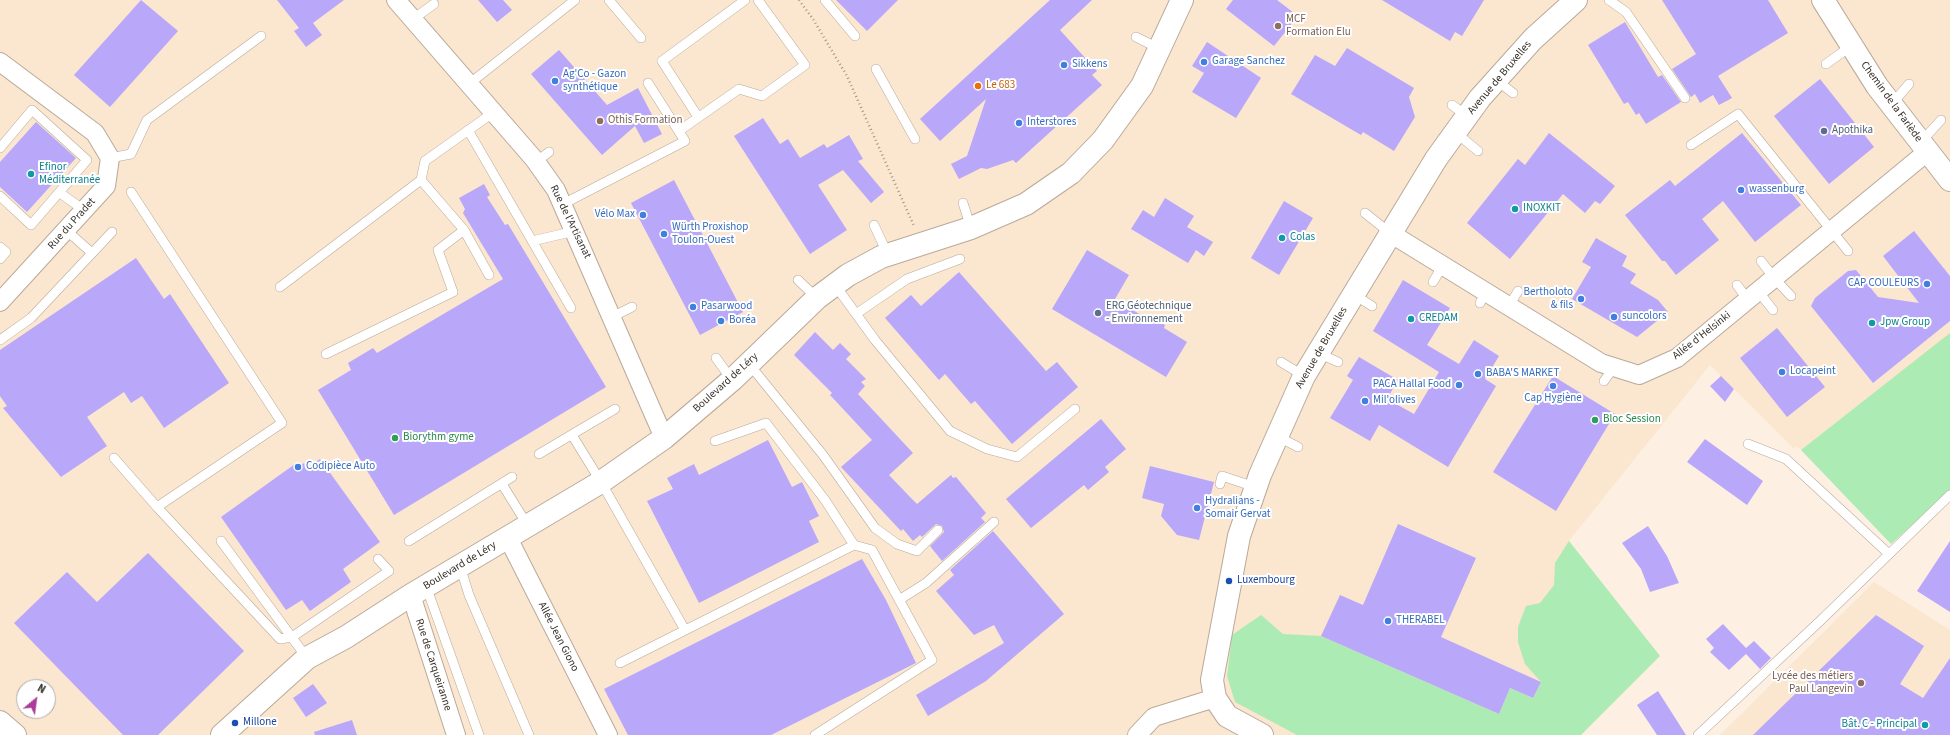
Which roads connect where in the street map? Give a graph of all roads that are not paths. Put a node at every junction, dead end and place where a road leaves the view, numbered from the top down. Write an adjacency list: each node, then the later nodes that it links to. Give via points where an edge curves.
1 (396, 0): 12 (street, Rue de l'Artisanat)
2 (575, 0): 23 (lane)
3 (609, 0): 16 (lane)
4 (744, 0): 28 (lane, via 662,61)
5 (758, 0): 28 (lane, via 805,65 762,96 740,89)
6 (825, 0): 14 (lane)
7 (1182, 0): 17 (street, Boulevard de Léry)
8 (1576, 0): 29 (street, Avenue de Bruxelles, via 1533,39 1504,86)
9 (1609, 0): 25 (lane, via 1626,12)
10 (1823, 0): 18 (street, Chemin de la Farlède)
11 (434, 4): 12 (lane)
12 (413, 19): 23 (street, Rue de l'Artisanat)
13 (261, 36): 38 (lane, via 147,120 132,154)
14 (855, 36)
15 (1136, 37): 17 (lane)
16 (641, 38)
17 (1166, 40): 49 (street, Boulevard de Léry, via 1138,92 1103,140 1071,173 1026,204)
18 (1851, 46): 20 (lane); 26 (street, Chemin de la Farlède)
19 (0, 62): 38 (street, via 95,133)
20 (1826, 64)
21 (876, 69): 33 (lane)
22 (648, 83): 32 (lane)
23 (469, 84): 27 (street, Rue de l'Artisanat)
24 (1909, 84): 26 (lane)
25 (1685, 98)
26 (1891, 105): 36 (street, Chemin de la Farlède)
27 (494, 112): 31 (lane); 44 (street, Rue de l'Artisanat, via 542,157)
28 (698, 117): 32 (lane)
29 (1458, 118): 37 (lane); 55 (street, Avenue de Bruxelles)
30 (1941, 120): 36 (lane)
31 (468, 130): 39 (lane, via 425,161); 56 (lane)
32 (679, 130): 44 (lane, via 685,141)
33 (915, 139)
34 (1691, 145): 53 (lane, via 1738,114)
35 (0, 148): 42 (lane, via 32,110 87,160)
36 (1924, 148): 40 (street, Chemin de la Farlède); 53 (street, Allée d'Helsinki)
37 (1478, 151)
38 (110, 158): 46 (street, Rue du Pradet, via 106,186)
39 (421, 180): 51 (lane); 71 (lane)
40 (1950, 180)
41 (131, 192): 110 (lane, via 282,423)
42 (60, 193): 43 (lane, via 31,225); 46 (lane)
43 (0, 196)
44 (563, 204): 52 (street, Rue de l'Artisanat)
45 (963, 204): 49 (lane)
46 (84, 210): 50 (street, Rue du Pradet)
47 (1365, 213): 55 (lane)
48 (874, 225): 60 (lane)
49 (971, 228): 60 (street, Boulevard de Léry)
50 (66, 230): 59 (lane); 77 (street, Rue du Pradet)
51 (464, 230): 65 (lane); 87 (lane, via 438,250 453,292)
52 (575, 231): 56 (lane); 84 (street, Rue de l'Artisanat)
53 (1832, 231): 58 (lane); 66 (street, Allée d'Helsinki)
54 (112, 232): 59 (lane)
55 (1390, 233): 64 (street, Allée d'Helsinki); 73 (street, Avenue de Bruxelles)
56 (532, 241): 81 (lane)
57 (0, 247): 61 (lane, via 6,252)
58 (1848, 251)
59 (92, 253): 85 (lane, via 31,318)
60 (888, 255): 69 (street, Boulevard de Léry, via 848,275)
61 (0, 259)
62 (960, 259): 83 (lane, via 907,279)
63 (1761, 261): 66 (lane)
64 (1443, 265): 68 (lane); 79 (street, Allée d'Helsinki, via 1483,297)
65 (489, 275)
66 (1774, 278): 74 (street, Allée d'Helsinki); 75 (lane)
67 (798, 280): 76 (lane)
68 (1433, 282)
69 (835, 285): 76 (street, Boulevard de Léry); 83 (lane)
70 (1737, 285): 74 (lane)
71 (280, 287)
72 (1518, 291): 79 (lane)
73 (1353, 294): 78 (lane); 86 (street, Avenue de Bruxelles)
74 (1753, 296): 79 (street, Allée d'Helsinki, via 1677,358 1639,375 1609,374 1602,363 1525,322); 82 (lane)
75 (1791, 296)
76 (817, 298): 91 (street, Boulevard de Léry)
77 (0, 302)
78 (1372, 306)
79 (1509, 306)
80 (632, 307): 84 (lane)
81 (571, 308)
82 (1773, 310)
83 (856, 314): 95 (lane, via 950,431 987,449 1017,457)
84 (612, 316): 98 (street, Rue de l'Artisanat)
85 (0, 340)
86 (1318, 353): 90 (lane); 92 (street, Avenue de Bruxelles)
87 (326, 354)
88 (716, 358): 93 (lane)
89 (1281, 362): 92 (lane)
90 (1338, 362)
91 (749, 364): 93 (street, Boulevard de Léry); 113 (lane, via 823,455 875,528 897,544 917,551)
92 (1304, 376): 97 (street, Avenue de Bruxelles)
93 (732, 380): 98 (street, Boulevard de Léry)
94 (615, 409): 96 (lane)
95 (1075, 409)
96 (572, 434): 102 (lane); 105 (lane)
97 (1277, 436): 101 (lane); 108 (street, Avenue de Bruxelles)
98 (664, 438): 105 (street, Boulevard de Léry)
99 (715, 441): 117 (lane, via 766,423 825,500)
100 (1748, 444): 118 (lane, via 1786,459)
101 (1298, 447)
102 (539, 454)
103 (114, 458): 110 (lane)
104 (512, 477): 106 (lane)
105 (601, 482): 112 (street, Boulevard de Léry); 123 (lane)
106 (502, 484): 112 (lane); 116 (lane)
107 (1220, 484): 108 (lane, via 1222,476)
108 (1255, 488): 127 (street, Avenue de Bruxelles, via 1239,536 1229,581 1212,680)
109 (1950, 495): 118 (lane)
110 (158, 507): 124 (lane, via 280,639)
111 (994, 522): 122 (lane, via 926,583)
112 (528, 526): 114 (street, Boulevard de Léry)
113 (938, 530)
114 (508, 538): 120 (street, Boulevard de Léry); 135 (street, Allée Jean Giono)
115 (221, 541): 124 (lane)
116 (409, 541)
117 (854, 545): 122 (lane, via 872,550); 123 (lane)
118 (1889, 554): 138 (lane)
119 (378, 559): 124 (lane, via 389,571)
120 (460, 566): 121 (street, Boulevard de Léry); 134 (lane, via 469,595)
121 (418, 591): 125 (street, Boulevard de Léry, via 346,637); 132 (street, Rue de Carqueiranne); 133 (lane)
122 (899, 600): 136 (lane, via 932,660)
123 (685, 630): 126 (lane)
124 (292, 637): 125 (lane)
125 (307, 658): 131 (street, Boulevard de Léry)
126 (620, 663)
127 (1215, 698): 129 (street, via 1154,717); 137 (street, Avenue de Bruxelles, via 1227,716)
128 (0, 722): 130 (street)
129 (1147, 730)
130 (15, 735)
131 (222, 735)
132 (456, 735)
133 (479, 735)
134 (529, 735)
135 (608, 735)
136 (815, 735)
137 (1262, 735)
138 (1698, 735)

